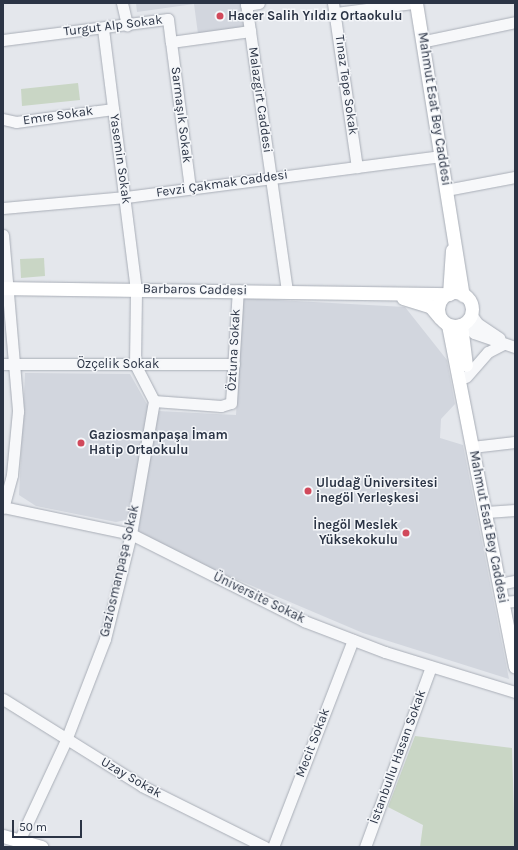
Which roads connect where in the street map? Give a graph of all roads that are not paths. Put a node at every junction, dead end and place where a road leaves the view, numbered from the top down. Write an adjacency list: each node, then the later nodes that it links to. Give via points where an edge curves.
1 (122, 3): 8 (street)
2 (259, 3): 5 (street)
3 (412, 3): 6 (street)
4 (416, 3): 12 (main road, Mahmut Esat Bey Caddesi)
5 (246, 4): 10 (street, Malazgirt Caddesi)
6 (334, 8): 17 (street, Tınaz Tepe Sokak)
7 (515, 22): 12 (street)
8 (127, 25): 9 (street, Turgut Alp Sokak); 13 (street, Turgut Alp Sokak, via 168,19)
9 (103, 28): 11 (street, Turgut Alp Sokak); 14 (street, Yasemin Sokak)
10 (250, 31): 13 (street, Turgut Alp Sokak); 19 (street, Malazgirt Caddesi)
11 (3, 40)
12 (424, 40): 16 (main road, Mahmut Esat Bey Caddesi)
13 (171, 42): 20 (street, Sarmaşık Sokak)
14 (113, 109): 15 (street, Emre Sokak, via 16,122); 22 (street, Yasemin Sokak)
15 (3, 119)
16 (441, 156): 17 (street, Fevzi Çakmak Caddesi); 21 (main road, Mahmut Esat Bey Caddesi)
17 (357, 167): 19 (street, Fevzi Çakmak Caddesi)
18 (515, 177): 21 (street)
19 (270, 178): 20 (street, Fevzi Çakmak Caddesi); 29 (street, Malazgirt Caddesi)
20 (190, 188): 22 (street, Fevzi Çakmak Caddesi)
21 (446, 190): 24 (main road, Mahmut Esat Bey Caddesi)
22 (126, 197): 23 (street, Fevzi Çakmak Caddesi); 27 (street, Yasemin Sokak)
23 (3, 208)
24 (451, 216): 31 (main road); 32 (main road)
25 (3, 235): 26 (street)
26 (6, 288): 27 (main road, Barbaros Caddesi); 37 (street)
27 (136, 290): 28 (main road, Barbaros Caddesi); 35 (street)
28 (238, 290): 29 (main road, Barbaros Caddesi); 36 (street, Öztuna Sokak)
29 (287, 292): 30 (main road, Barbaros Caddesi)
30 (387, 294): 31 (main road); 33 (main road, via 430,306)
31 (448, 294): 32 (main road); 33 (main road, via 438,307)
32 (464, 295): 33 (main road, via 470,303)
33 (456, 321): 34 (street, via 474,333); 38 (main road); 40 (main road)
34 (509, 345): 38 (street, via 488,352)
35 (135, 364): 36 (street, Özçelik Sokak); 37 (street, Özçelik Sokak); 39 (street)
36 (234, 364): 39 (street, Öztuna Sokak, via 228,405)
37 (6, 367): 43 (street, via 17,397 16,446)
38 (466, 377): 40 (main road)
39 (154, 401): 46 (street, Gaziosmanpaşa Sokak)
40 (466, 410): 42 (main road, Mahmut Esat Bey Caddesi)
41 (515, 442): 42 (street)
42 (472, 447): 45 (main road, Mahmut Esat Bey Caddesi)
43 (3, 508): 46 (street, Üniversite Sokak)
44 (515, 510): 45 (street)
45 (486, 512): 48 (main road, Mahmut Esat Bey Caddesi)
46 (131, 534): 50 (street, Üniversite Sokak, via 304,621); 55 (street, Gaziosmanpaşa Sokak, via 105,639)
47 (515, 581): 48 (street)
48 (499, 584): 49 (main road, Mahmut Esat Bey Caddesi)
49 (509, 601): 51 (main road, Mahmut Esat Bey Caddesi)
50 (353, 640): 52 (street, Üniversite Sokak); 60 (street, Mecit Sokak)
51 (515, 666)
52 (431, 667): 53 (street, Üniversite Sokak); 61 (street, İstanbullu Hasan Sokak)
53 (515, 692)
54 (3, 699): 55 (street, Uzay Sokak)
55 (66, 740): 57 (street, Gaziosmanpaşa Sokak); 59 (street, Uzay Sokak, via 142,786)
56 (3, 836): 57 (main road)
57 (19, 840): 58 (main road)
58 (41, 847)
59 (265, 847)
60 (273, 847)
61 (365, 847)

